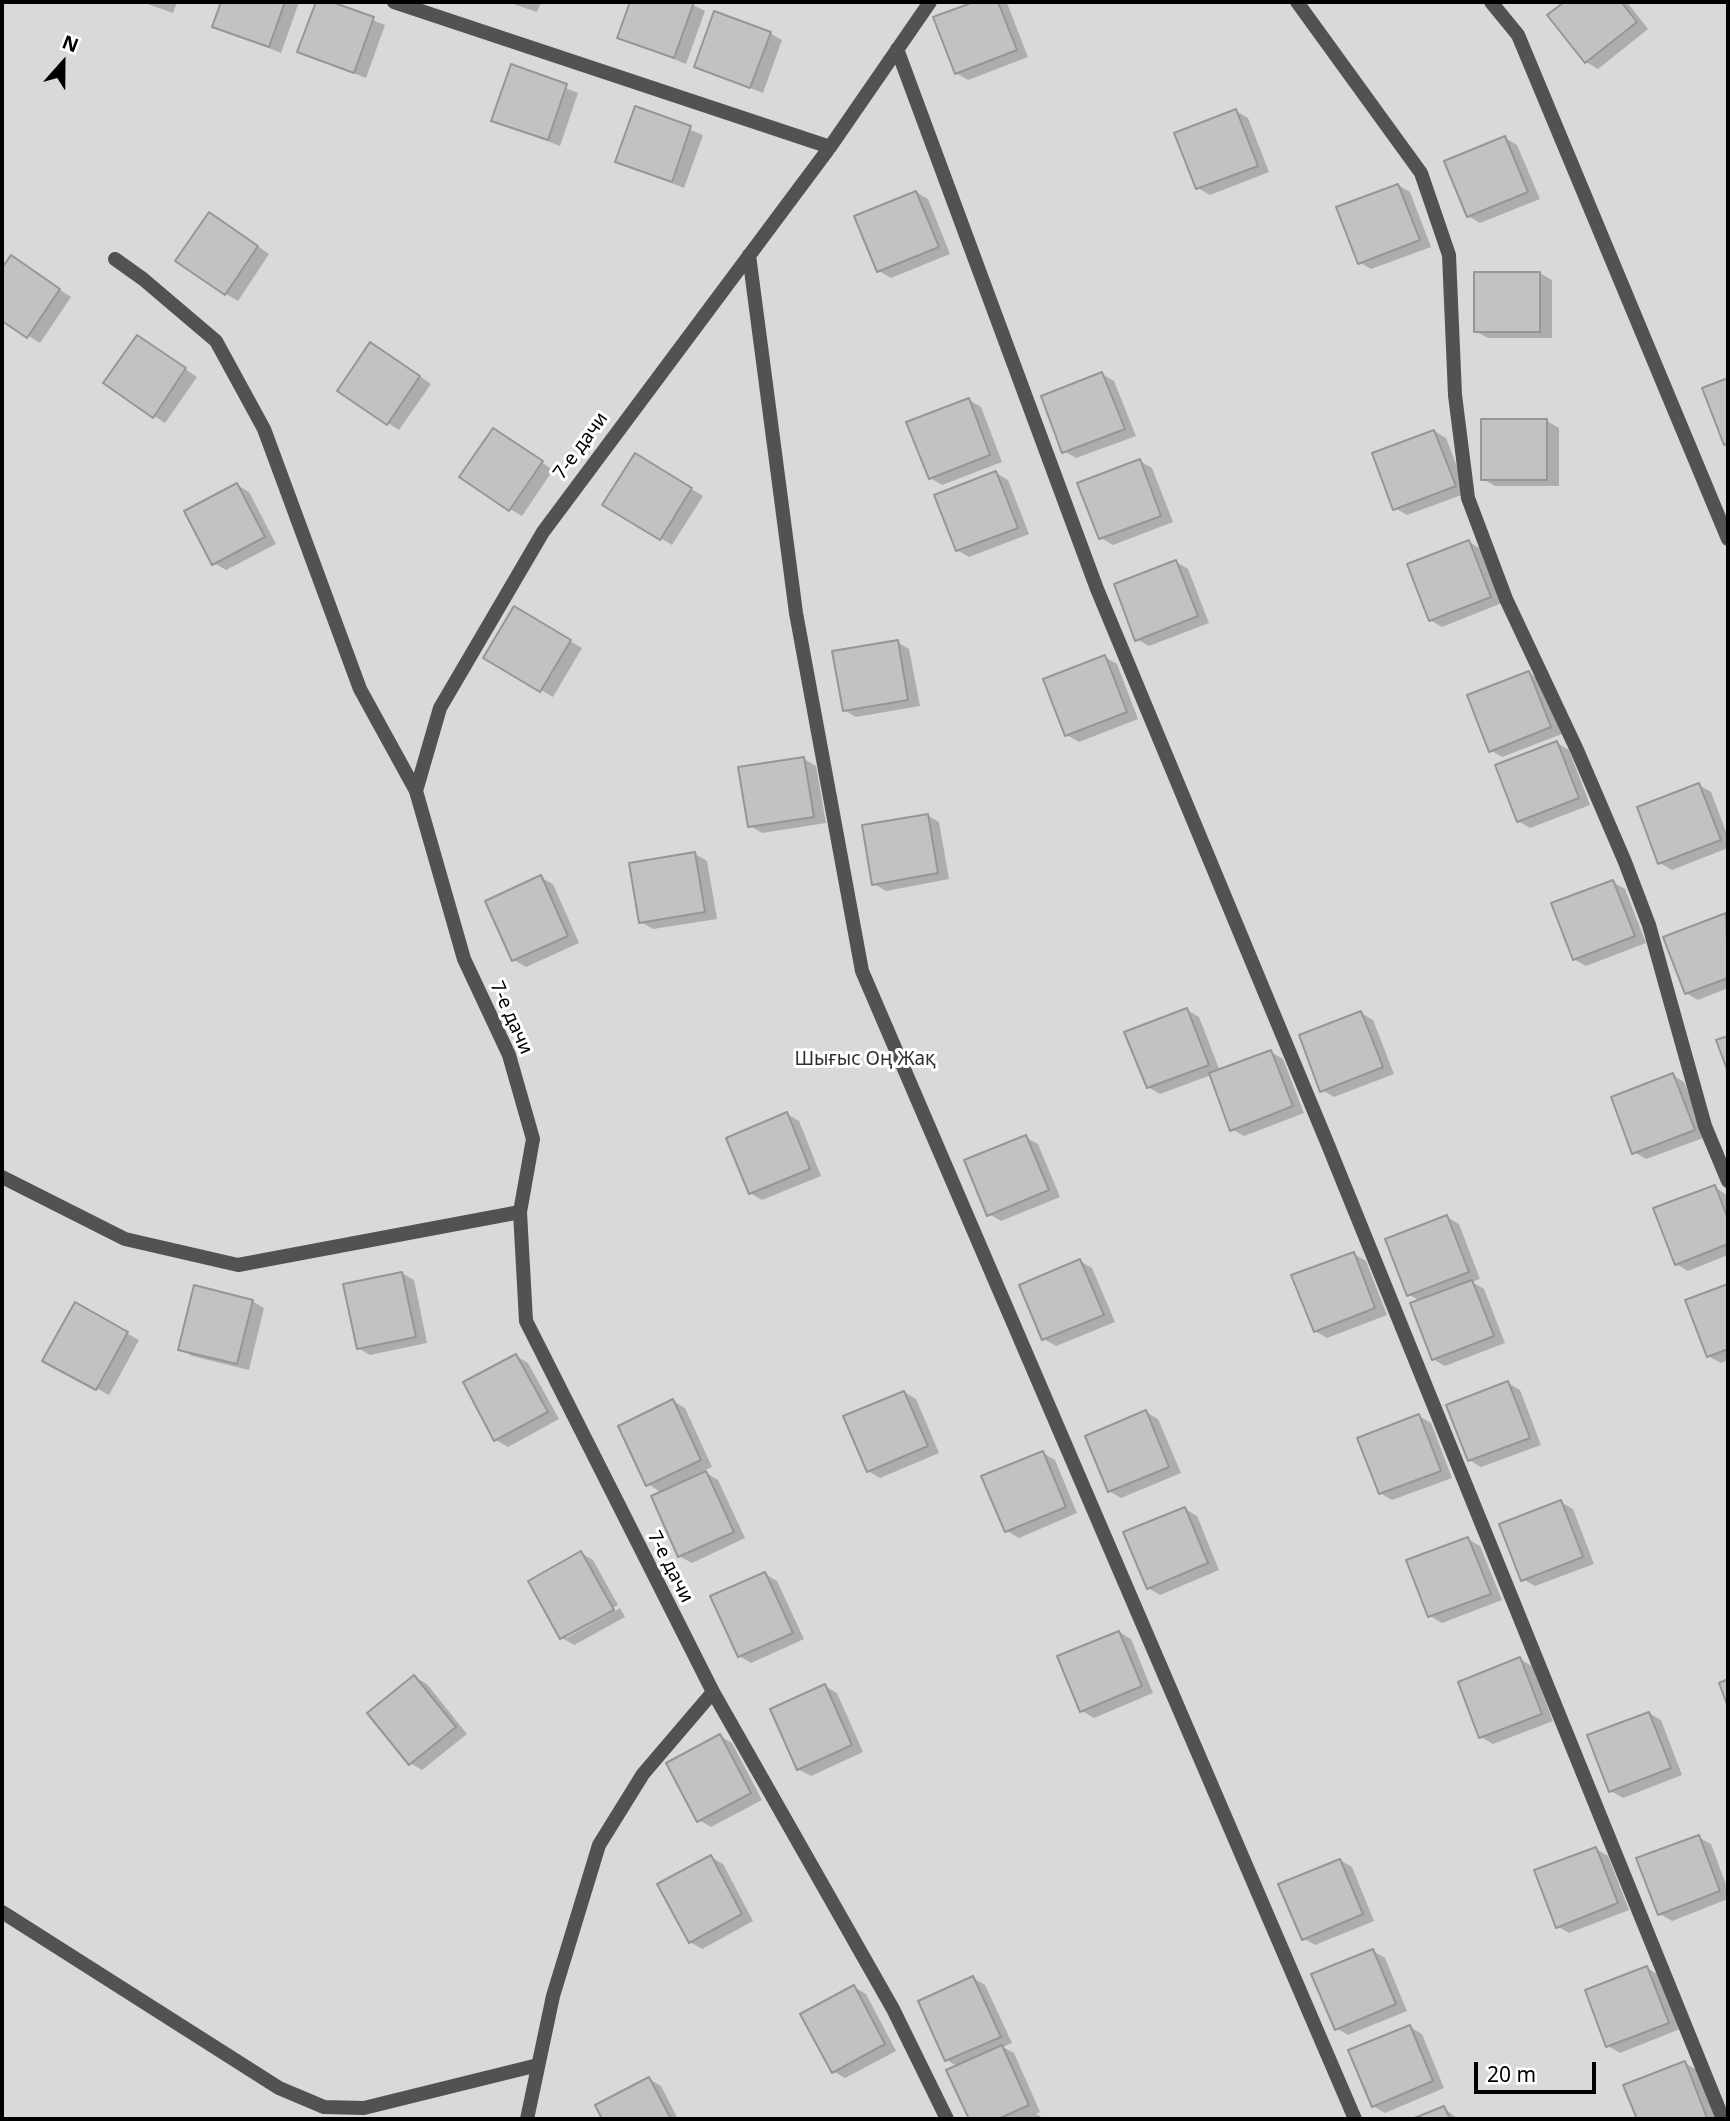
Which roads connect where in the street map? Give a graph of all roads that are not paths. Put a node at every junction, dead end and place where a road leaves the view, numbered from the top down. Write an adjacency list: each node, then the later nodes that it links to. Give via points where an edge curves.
1 (394, 2): 6 (lane)
2 (930, 2): 5 (lane, 7-е дачи)
3 (1297, 2): 12 (lane, via 1422,173 1448,256 1455,395 1468,498 1506,600 1625,862 1648,925 1706,1126)
4 (1491, 2): 9 (lane, via 1518,35)
5 (897, 49): 6 (lane, 7-е дачи); 20 (lane, via 1097,589)
6 (830, 147): 7 (lane, 7-е дачи)
7 (749, 255): 10 (lane, 7-е дачи, via 543,532 440,708); 19 (lane, via 796,613 862,971)
8 (114, 259): 10 (lane, via 216,341 264,429 360,689)
9 (1728, 539)
10 (416, 791): 13 (lane, 7-е дачи, via 464,959 509,1055 533,1139)
11 (2, 1177): 13 (lane, via 125,1239 238,1265)
12 (1728, 1181)
13 (520, 1212): 14 (lane, 7-е дачи, via 526,1321)
14 (713, 1692): 16 (lane, via 643,1774 599,1845 552,1996); 18 (lane, 7-е дачи, via 893,2008)
15 (2, 1912): 16 (lane, via 279,2088 324,2107 364,2108)
16 (538, 2065): 17 (lane)
17 (527, 2119)
18 (947, 2119)
19 (1355, 2119)
20 (1723, 2119)

